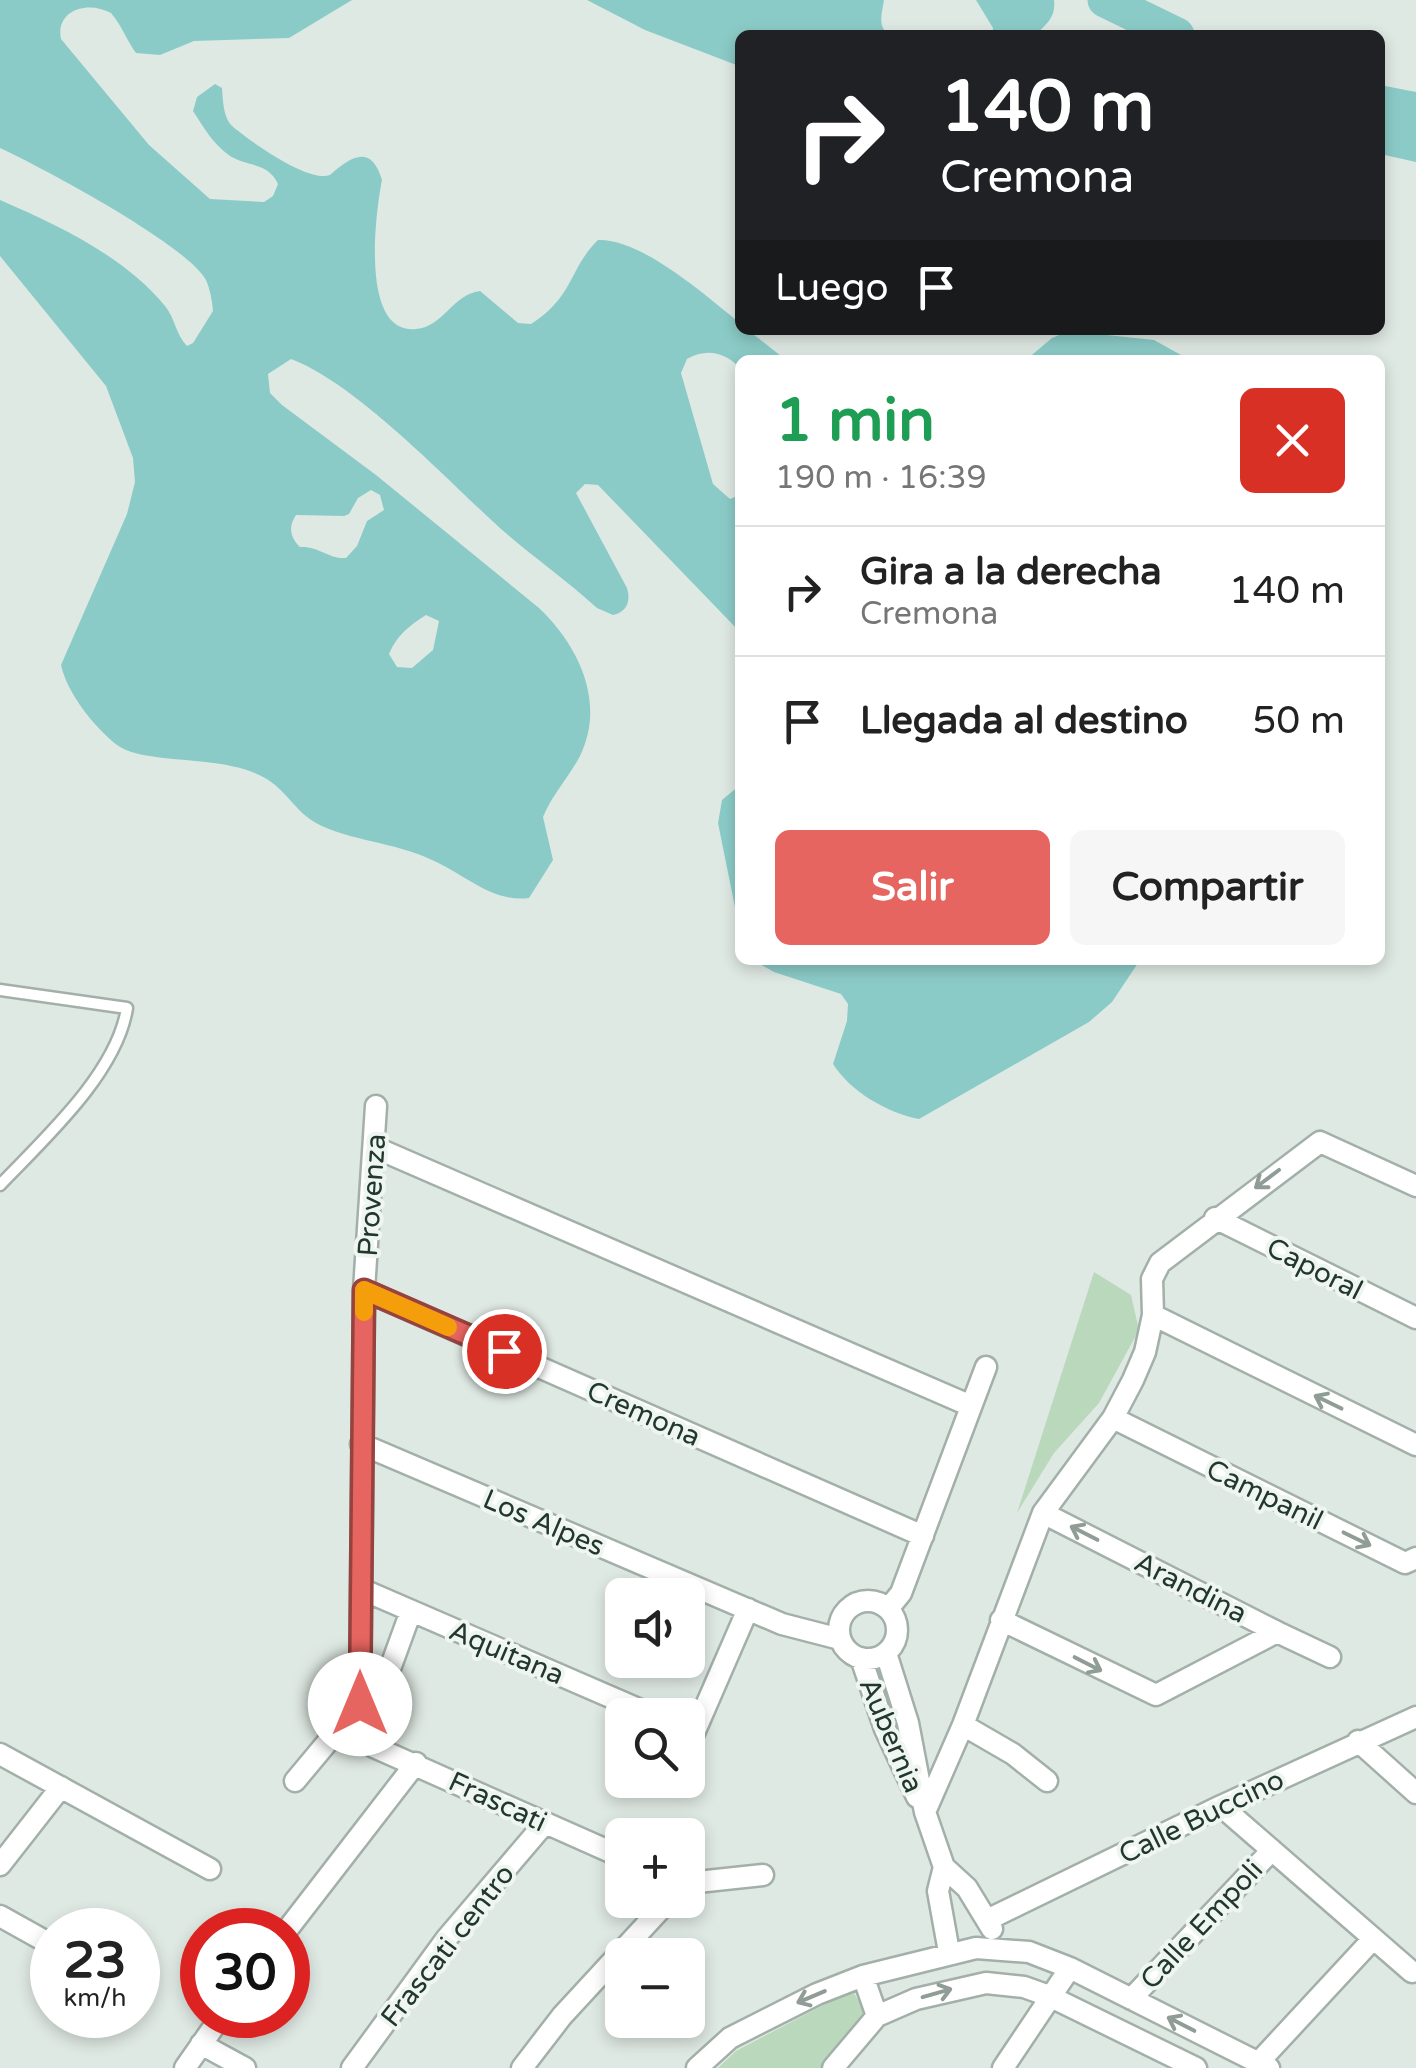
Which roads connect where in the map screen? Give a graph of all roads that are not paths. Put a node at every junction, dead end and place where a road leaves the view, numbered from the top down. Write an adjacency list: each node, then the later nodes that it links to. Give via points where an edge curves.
1 (0, 990): 4 (lane, via 127,1008 114,1049 58,1124)
2 (376, 1106): 3 (street, Provenza)
3 (374, 1147): 7 (street, Provenza); 11 (street)
4 (0, 1185)
5 (1416, 1186): 6 (street, one-way to 6, via 1320,1142)
6 (1215, 1218): 8 (street, via 1154,1270); 9 (street, Caporal)
7 (364, 1290): 13 (street, Provenza); 16 (street, Cremona)
8 (1152, 1315): 12 (street, via 1145,1352); 14 (street, one-way to 8)
9 (1416, 1318)
10 (986, 1366): 11 (street)
11 (971, 1406): 16 (street)
12 (1113, 1418): 15 (street); 17 (street, Campanil, one-way to 17, via 1405,1563)
13 (361, 1444): 18 (street, Provenza); 19 (street, Los Alpes)
14 (1416, 1444)
15 (1043, 1512): 22 (street); 23 (street, Arandina, one-way to 15)
16 (923, 1536): 21 (street)
17 (1416, 1558)
18 (361, 1589): 20 (street, Aquitana); 29 (street, Provenza)
19 (748, 1609): 24 (street, Los Alpes); 30 (street)
20 (411, 1610): 28 (street, Aquitana); 29 (street, via 391,1666)
21 (888, 1610): 24 (street, via 857,1603 841,1618); 25 (street, via 896,1632)
22 (1001, 1620): 23 (street, Arandina, one-way to 23, via 1156,1695); 32 (street)
23 (1276, 1632): 27 (street)
24 (840, 1639): 26 (street)
25 (886, 1652): 26 (street); 42 (street, Aubernia)
26 (861, 1658): 42 (street, Aubernia, via 885,1729)
27 (1330, 1658)
28 (613, 1698)
29 (360, 1704): 37 (street)
30 (705, 1704)
31 (1416, 1717): 33 (street, Calle Buccino)
32 (963, 1725): 38 (street); 42 (street)
33 (1358, 1741): 40 (street); 41 (street, Calle Buccino)
34 (374, 1747): 36 (street, Frascati)
35 (0, 1754): 39 (street)
36 (416, 1763): 43 (street, Frascati); 51 (street)
37 (295, 1781)
38 (1046, 1781)
39 (61, 1787): 46 (street); 48 (street)
40 (1416, 1794)
41 (1221, 1806): 45 (street); 54 (street, Calle Buccino)
42 (925, 1812): 47 (street, Aubernia)
43 (546, 1823): 44 (street, Frascati); 72 (street, Frascati centro, via 447,1938)
44 (605, 1849)
45 (1272, 1850): 56 (street); 62 (street, Calle Empoli)
46 (0, 1865)
47 (944, 1867): 54 (street, Aubernia); 58 (street, Aubernia, via 938,1890)
48 (210, 1869)
49 (763, 1874): 50 (street)
50 (705, 1881)
51 (304, 1908)
52 (0, 1916): 55 (street)
53 (652, 1918): 68 (street, via 562,2016)
54 (987, 1920): 57 (street, Aubernia)
55 (30, 1932)
56 (1373, 1939): 60 (street); 69 (street)
57 (1002, 1948): 58 (street); 59 (street)
58 (949, 1952): 61 (street)
59 (1070, 1968): 62 (street); 63 (street)
60 (1412, 1972)
61 (863, 1976): 64 (street); 73 (street, one-way to 73, via 750,2026)
62 (1131, 1999): 69 (street, one-way to 62)
63 (1044, 2005): 64 (street, one-way to 63, via 986,1983 1024,1987); 67 (street); 75 (street)
64 (877, 2016): 74 (street)
65 (206, 2038): 66 (street)
66 (202, 2044): 70 (street); 71 (street)
67 (1172, 2063): 76 (street)
68 (529, 2066)
69 (1264, 2066)
70 (185, 2068)
71 (244, 2068)
72 (352, 2068)
73 (697, 2068)
74 (833, 2068)
75 (1003, 2068)
76 (1196, 2068)

